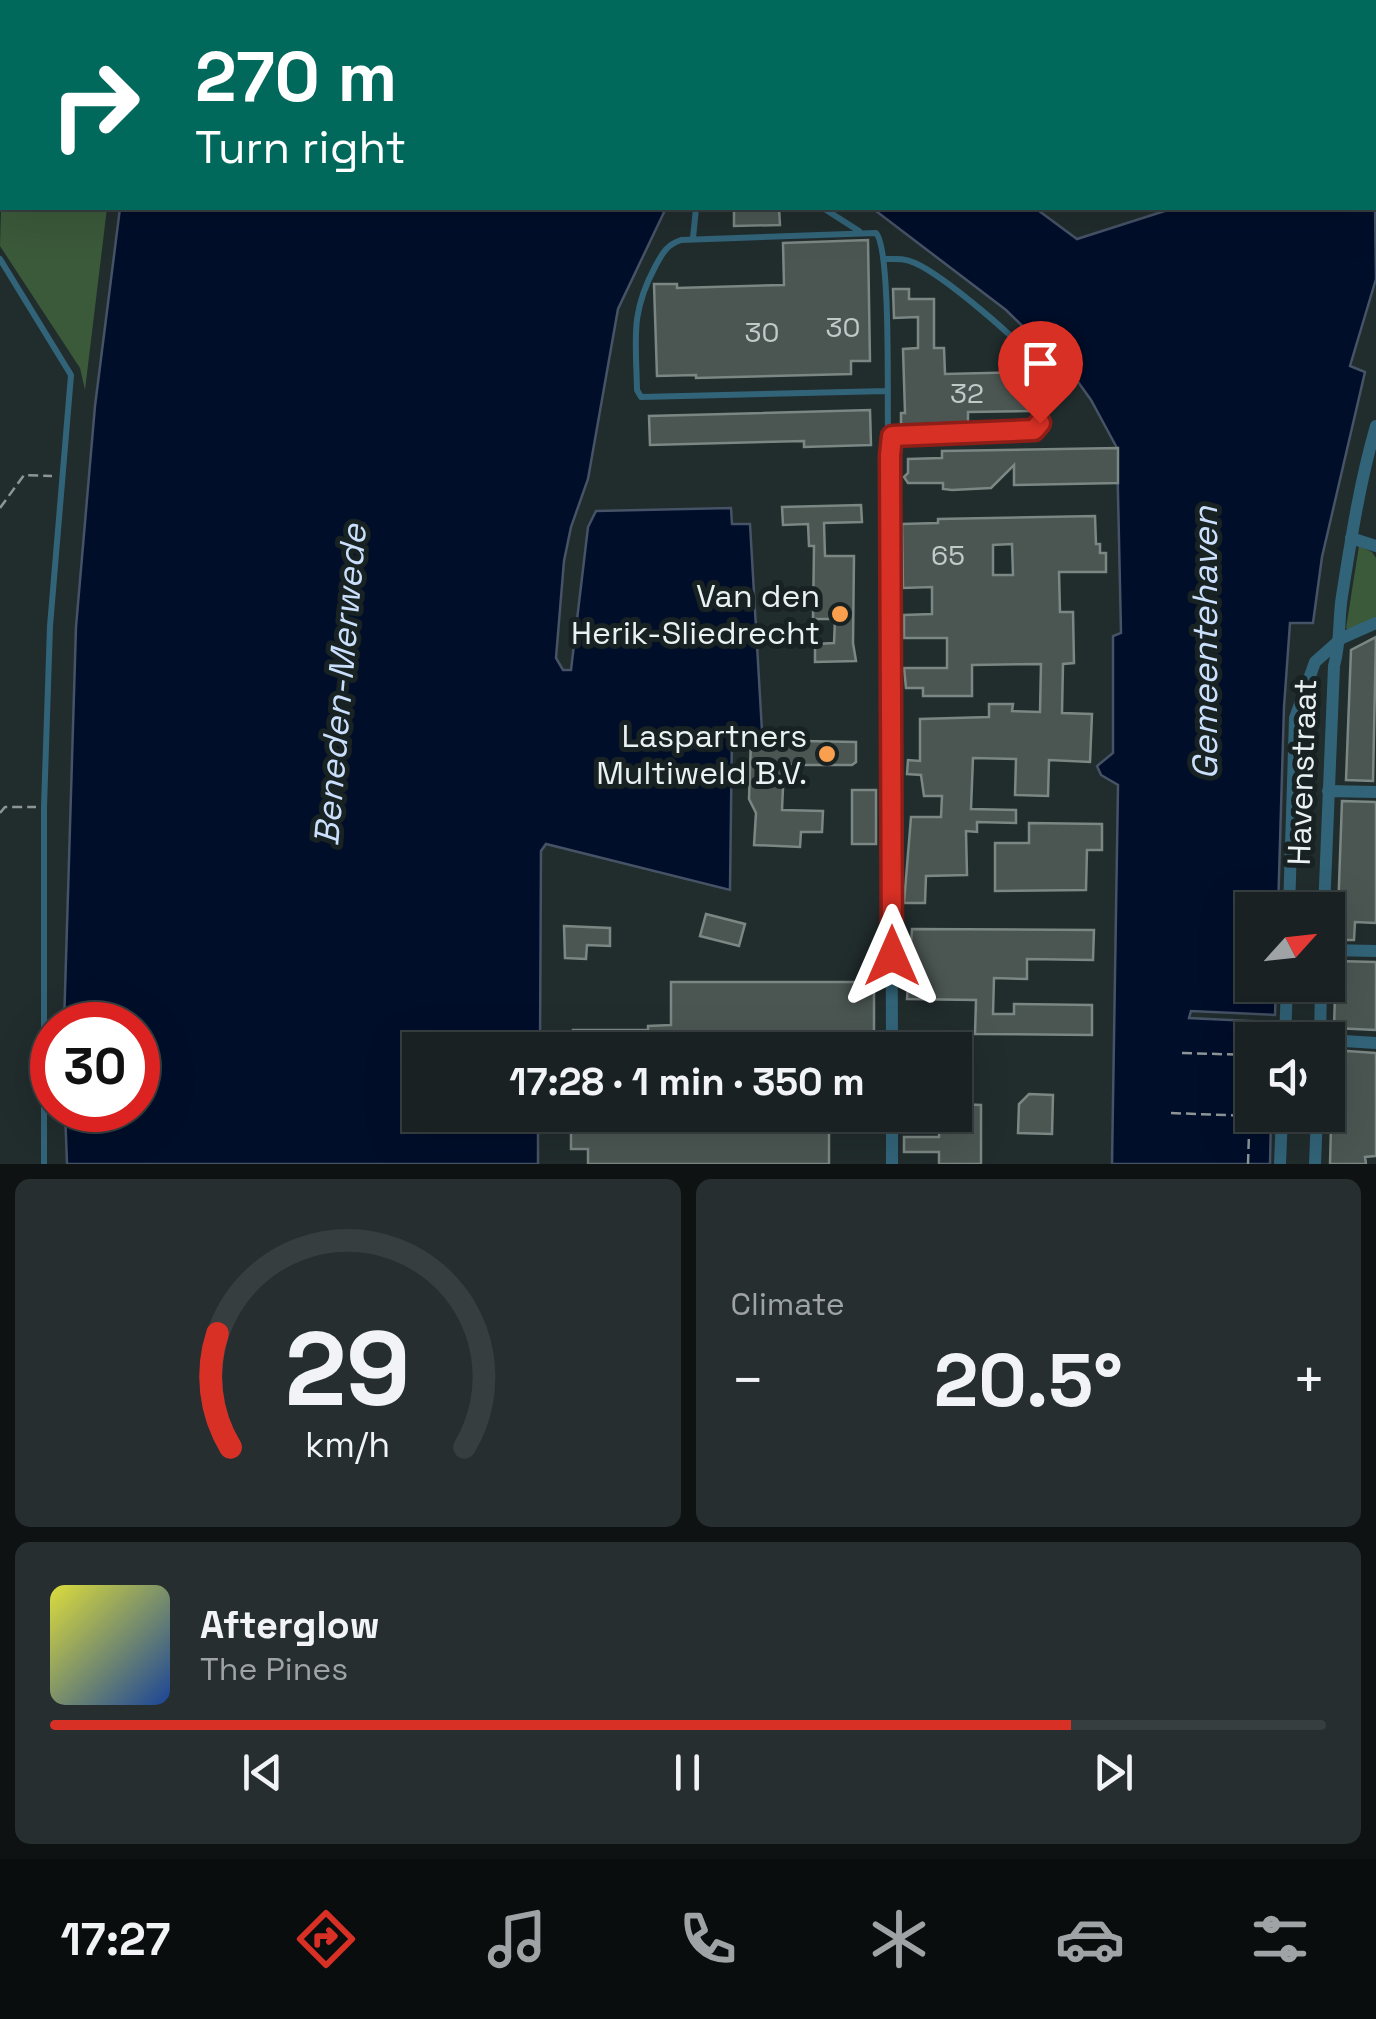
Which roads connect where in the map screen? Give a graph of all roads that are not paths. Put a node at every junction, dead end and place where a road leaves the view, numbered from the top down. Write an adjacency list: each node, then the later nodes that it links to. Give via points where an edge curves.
1 (696, 210): 4 (lane)
2 (827, 210): 3 (lane)
3 (860, 232): 4 (lane); 6 (lane, via 879,236)
4 (693, 238): 7 (lane, via 664,250 638,302 639,395)
5 (0, 259): 27 (lane, via 72,375 50,626)
6 (884, 259): 7 (lane); 8 (lane, via 920,265 1038,366 1040,423 1034,430)
7 (887, 391): 8 (lane)
8 (890, 432): 10 (lane)
9 (1375, 434): 11 (street, Havenstraat)
10 (890, 455): 21 (street)
11 (1351, 538): 12 (street); 14 (street, Havenstraat, via 1338,621)
12 (1376, 546)
13 (1376, 623): 14 (street)
14 (1342, 638): 15 (street, Havenstraat, via 1334,666); 17 (street, Havenstraat, via 1316,662 1295,718)
15 (1328, 791): 16 (street); 18 (street, Havenstraat)
16 (1376, 792)
17 (1290, 892)
18 (1325, 892)
19 (1345, 951): 20 (street)
20 (1376, 952)
21 (892, 1032)
22 (1345, 1041): 23 (street)
23 (1376, 1042)
24 (892, 1132): 28 (street)
25 (1281, 1132): 29 (street)
26 (1316, 1132): 30 (street)
27 (44, 1164)
28 (892, 1164)
29 (1280, 1164)
30 (1315, 1164)

